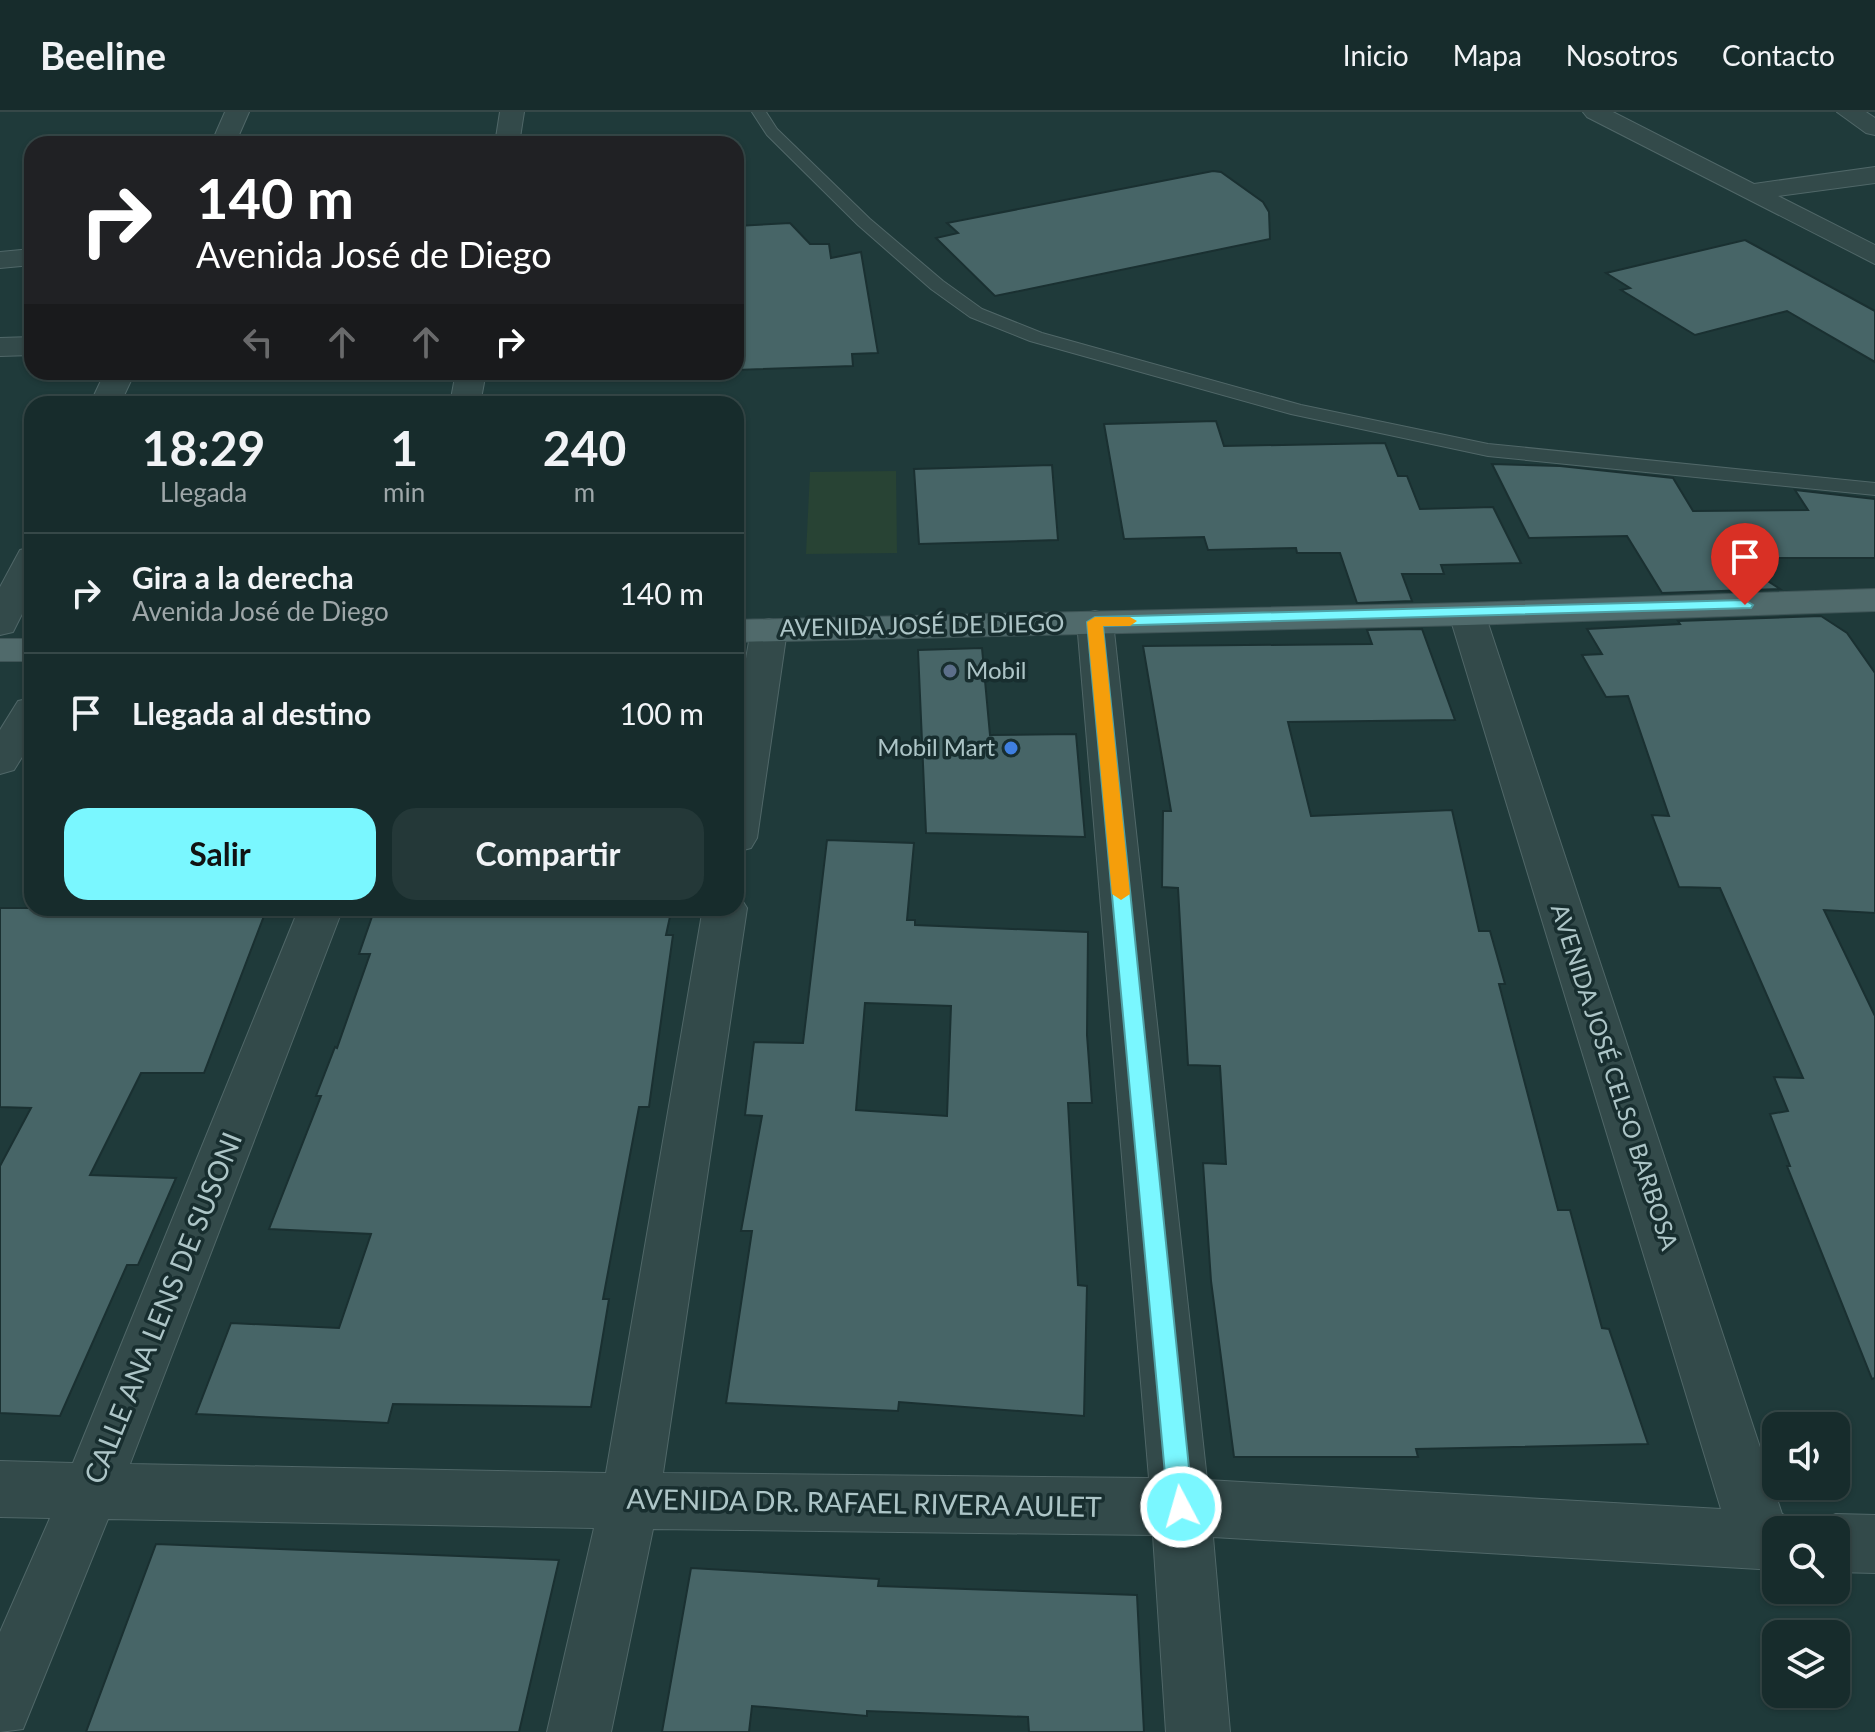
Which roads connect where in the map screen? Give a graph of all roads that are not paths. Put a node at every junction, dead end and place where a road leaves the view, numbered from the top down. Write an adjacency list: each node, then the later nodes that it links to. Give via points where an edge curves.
1 (237, 112): 7 (street)
2 (512, 112): 8 (street)
3 (759, 112): 16 (lane, via 772,132 864,222 937,285 976,313 1036,337 1298,410 1488,450)
4 (1595, 112): 10 (street)
5 (1849, 112): 6 (street)
6 (1875, 128)
7 (226, 136)
8 (508, 136)
9 (1875, 175): 10 (street)
10 (1750, 192): 11 (street)
11 (1875, 256)
12 (24, 258): 13 (street)
13 (0, 260)
14 (24, 346): 15 (street)
15 (0, 347)
16 (1875, 489)
17 (24, 574): 21 (street)
18 (1873, 603): 19 (main road, AVENIDA JOSÉ DE DIEGO)
19 (1467, 614): 20 (main road, AVENIDA JOSÉ DE DIEGO); 34 (street, AVENIDA JOSÉ CELSO BARBOSA)
20 (1095, 622): 22 (main road, AVENIDA JOSÉ DE DIEGO); 33 (street)
21 (0, 624)
22 (753, 630): 26 (street)
23 (0, 650): 24 (main road)
24 (24, 650)
25 (24, 723): 27 (street)
26 (744, 740)
27 (0, 761)
28 (318, 916): 31 (street, CALLE ANA LENS DE SUSONI)
29 (724, 916): 32 (street)
30 (0, 1489): 31 (street, AVENIDA DR. RAFAEL RIVERA AULET)
31 (90, 1492): 32 (street, AVENIDA DR. RAFAEL RIVERA AULET); 38 (street, CALLE ANA LENS DE SUSONI)
32 (630, 1501): 33 (street, AVENIDA DR. RAFAEL RIVERA AULET); 39 (street)
33 (1181, 1507): 35 (street, AVENIDA DR. RAFAEL RIVERA AULET); 40 (street)
34 (1762, 1523)
35 (1762, 1541)
36 (1850, 1543): 37 (street)
37 (1875, 1544)
38 (0, 1706)
39 (579, 1732)
40 (1198, 1732)

